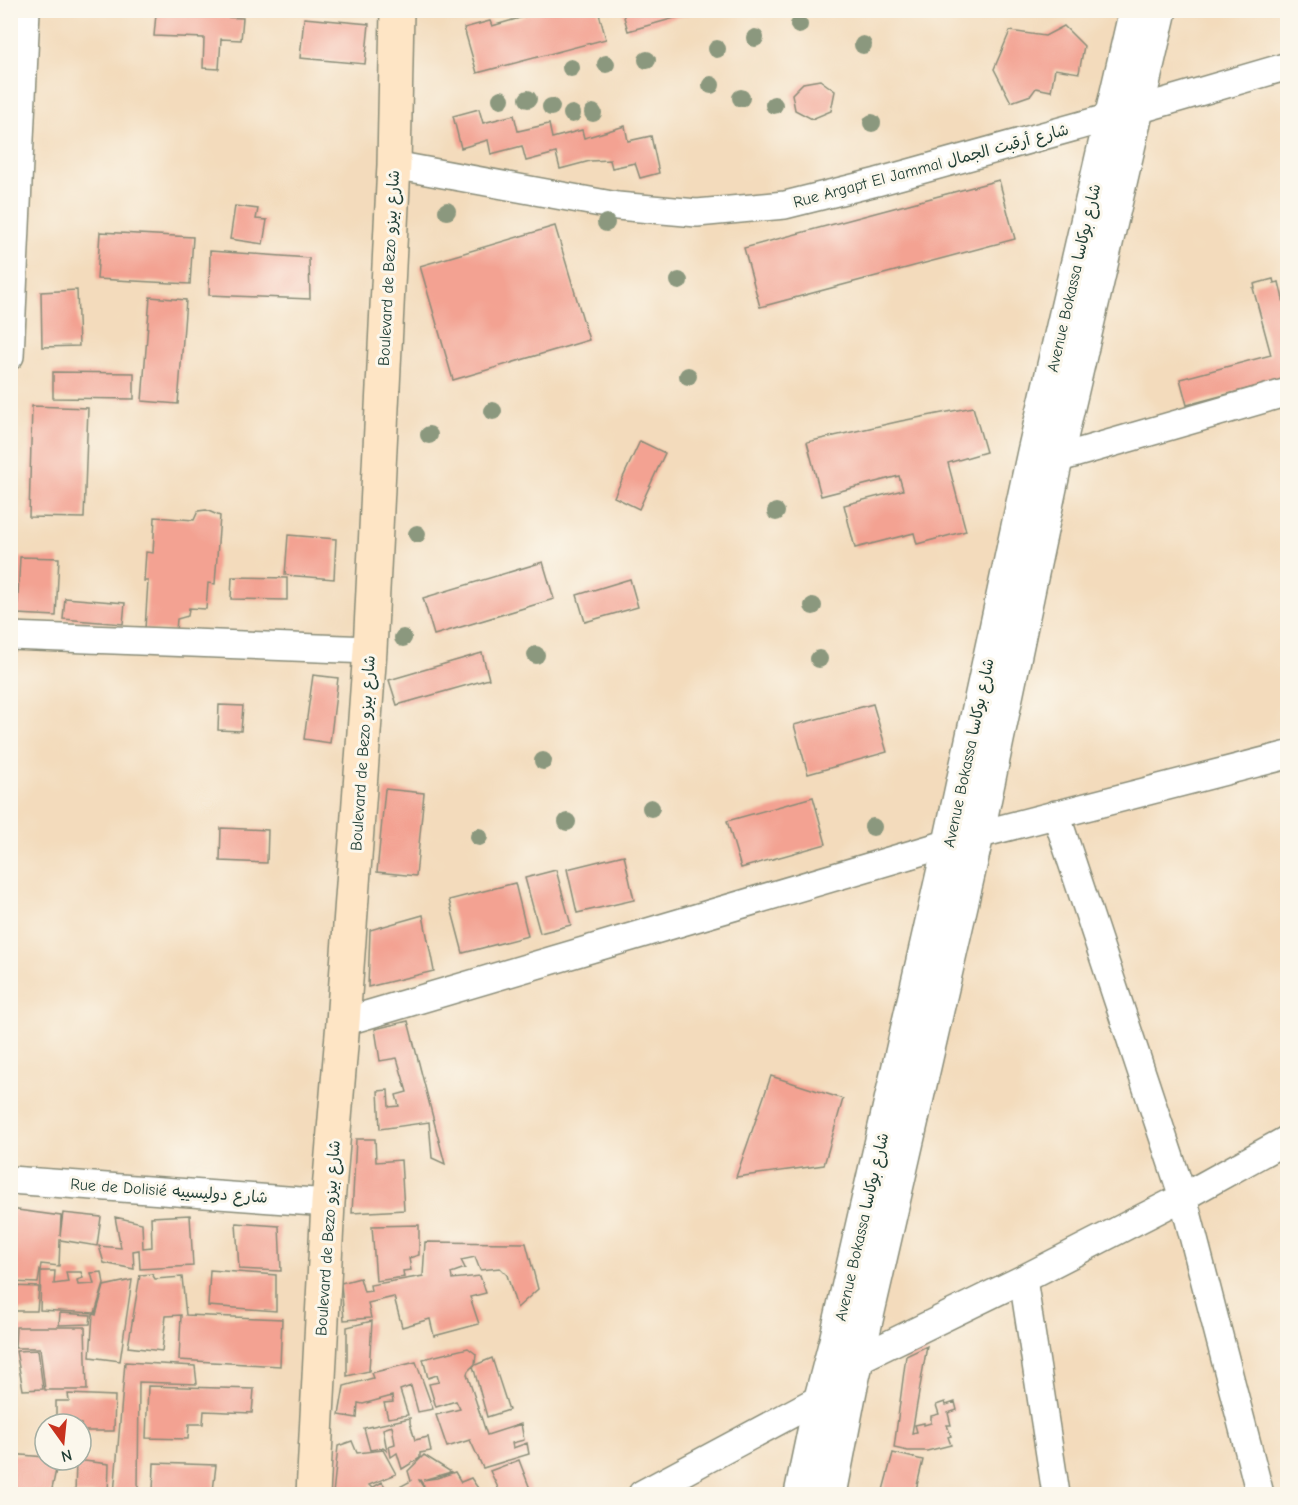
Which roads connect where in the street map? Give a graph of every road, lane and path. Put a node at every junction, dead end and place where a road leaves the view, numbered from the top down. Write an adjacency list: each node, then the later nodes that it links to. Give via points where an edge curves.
1 (26, 10): 8 (street)
2 (397, 10): 7 (main road, Boulevard de Bezo شارع بيزو)
3 (1136, 10): 6 (street, Avenue Bokassa شارع بوكاسا)
4 (1160, 10): 6 (street, Avenue Bokassa شارع بوكاسا)
5 (1287, 66): 6 (street, Rue Argapt El Jammal شارع أرقبت الجمال)
6 (1124, 114): 7 (street, Rue Argapt El Jammal شارع أرقبت الجمال, via 784,205 697,213 617,206); 10 (street, Avenue Bokassa شارع بوكاسا); 15 (street, Avenue Bokassa شارع بوكاسا, via 1034,452)
7 (394, 165): 12 (main road, Boulevard de Bezo شارع بيزو)
8 (10, 356)
9 (1287, 392): 10 (street)
10 (1056, 459): 15 (street, Avenue Bokassa شارع بوكاسا)
11 (10, 636): 12 (street)
12 (370, 650): 16 (main road, Boulevard de Bezo شارع بيزو)
13 (1287, 755): 14 (street)
14 (1056, 814): 15 (street); 19 (street)
15 (963, 839): 16 (street); 22 (street, Avenue Bokassa شارع بوكاسا); 23 (street, Avenue Bokassa شارع بوكاسا)
16 (344, 1022): 20 (main road, Boulevard de Bezo شارع بيزو)
17 (1287, 1139): 19 (street)
18 (10, 1180): 20 (street, Rue de Dolisié شارع دوليسييه)
19 (1183, 1197): 21 (street); 29 (street)
20 (328, 1203): 24 (main road, Boulevard de Bezo شارع بيزو)
21 (1023, 1279): 22 (street); 28 (street)
22 (857, 1360): 27 (street, Avenue Bokassa شارع بوكاسا)
23 (821, 1398): 25 (street); 26 (street, Avenue Bokassa شارع بوكاسا)
24 (313, 1494)
25 (642, 1494)
26 (801, 1494)
27 (830, 1494)
28 (1056, 1494)
29 (1260, 1494)

